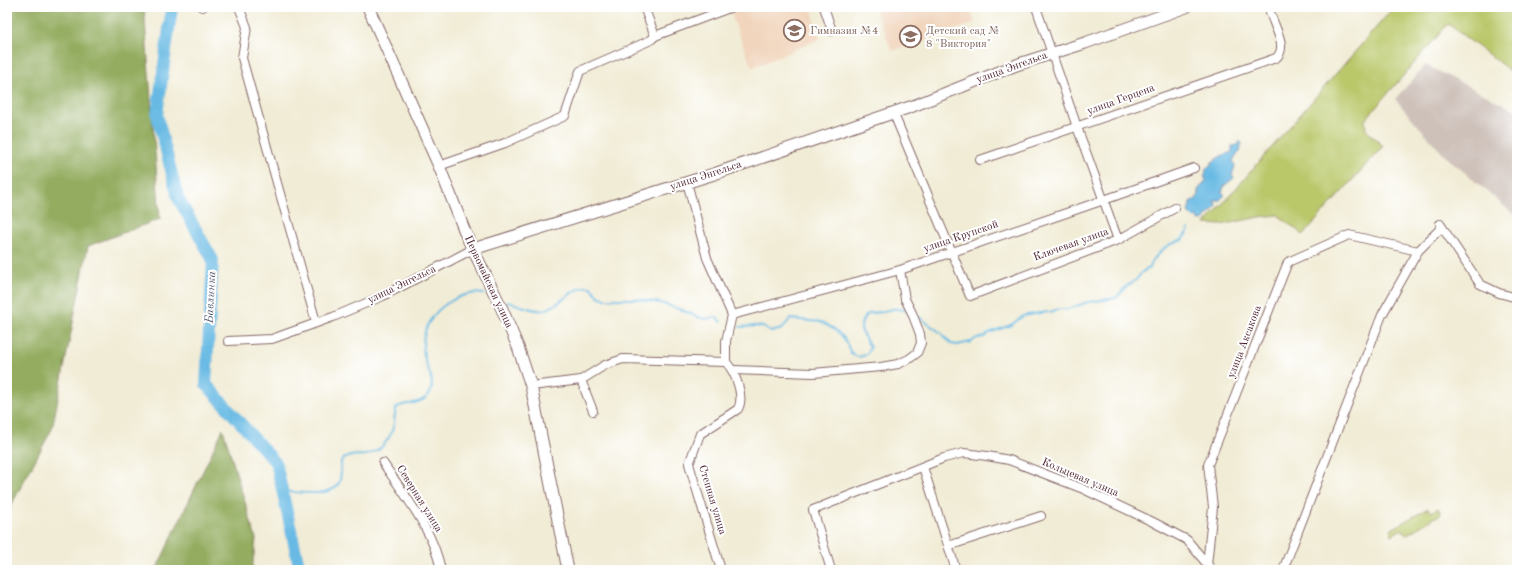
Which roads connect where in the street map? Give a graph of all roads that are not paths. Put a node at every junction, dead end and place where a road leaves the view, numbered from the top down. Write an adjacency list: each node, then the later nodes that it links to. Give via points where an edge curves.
1 (239, 7): 27 (street, via 247,27 242,58)
2 (368, 7): 15 (street, Первомайская улица)
3 (644, 7): 10 (street)
4 (732, 7): 10 (street)
5 (824, 7): 9 (street)
6 (1036, 7): 11 (street)
7 (1186, 7): 11 (street, улица Энгельса)
8 (1269, 7): 13 (street, улица Герцена, via 1270,17 1282,44 1280,54)
9 (832, 31)
10 (655, 36): 15 (street, via 580,71 565,116 505,143)
11 (1052, 54): 12 (street, улица Энгельса); 13 (street)
12 (893, 112): 17 (street, улица Энгельса); 23 (street)
13 (1077, 127): 14 (street, улица Герцена); 18 (street)
14 (980, 160)
15 (439, 166): 21 (street, Первомайская улица)
16 (1194, 168): 18 (street, улица Крупской)
17 (687, 182): 21 (street, улица Энгельса); 26 (street, via 707,258)
18 (1104, 200): 20 (street); 23 (street, улица Крупской)
19 (1175, 208): 20 (street, Ключевая улица)
20 (1118, 240): 23 (street, Ключевая улица, via 970,296)
21 (473, 249): 27 (street, улица Энгельса, via 384,296); 32 (street, Первомайская улица, via 502,309)
22 (1418, 251): 25 (street, via 1441,225 1480,284); 38 (street, улица Аксакова, via 1349,235 1288,262 1208,465 1213,507); 44 (street, via 1382,315)
23 (951, 252): 24 (street, улица Крупской)
24 (900, 270): 26 (street, улица Крупской); 30 (street, via 905,299 920,334 921,343 917,352 909,359 880,367 813,373)
25 (1517, 298)
26 (732, 315): 29 (street, via 726,341)
27 (316, 322): 28 (street, улица Энгельса, via 272,339)
28 (228, 341)
29 (726, 362): 30 (street, Степная улица); 31 (street, via 623,359 605,365)
30 (733, 370): 41 (street, Степная улица, via 741,403 738,409 700,434 689,464)
31 (581, 380): 32 (street); 33 (street)
32 (531, 386): 40 (street, Первомайская улица)
33 (593, 411)
34 (383, 463): 39 (street, Северная улица, via 423,522)
35 (923, 467): 37 (street); 38 (street, Кольцевая улица, via 944,458 964,454 1009,460 1081,488 1187,540); 42 (street, Кольцевая улица, via 812,510)
36 (1041, 516): 37 (street)
37 (948, 546): 43 (street)
38 (1210, 568)
39 (441, 570)
40 (568, 570)
41 (721, 570)
42 (831, 570)
43 (956, 570)
44 (1283, 570)

